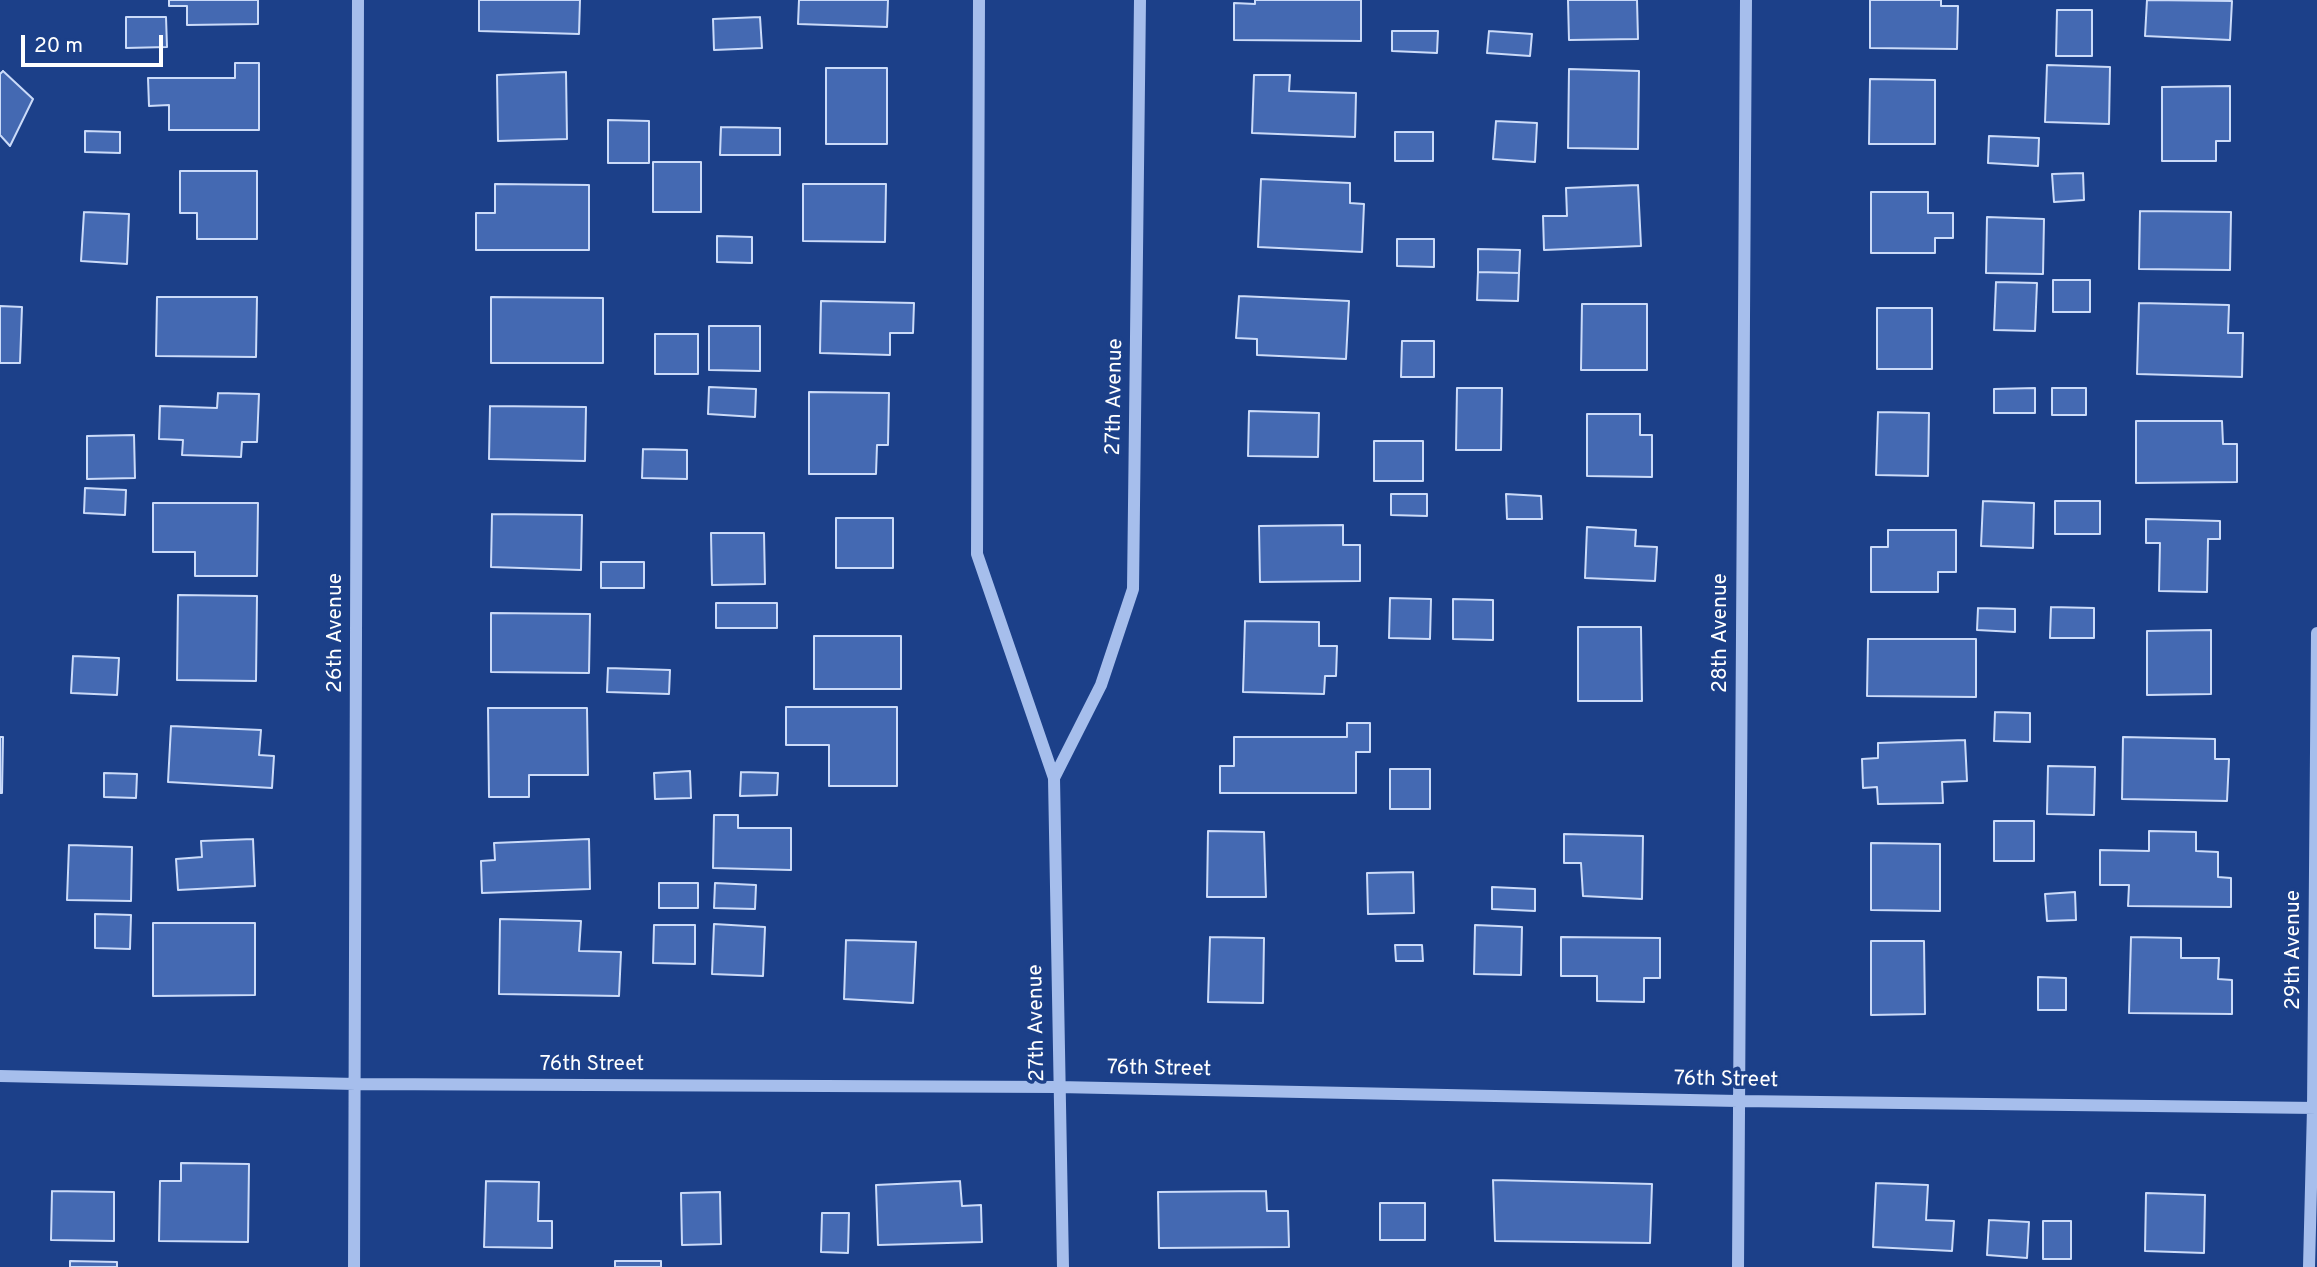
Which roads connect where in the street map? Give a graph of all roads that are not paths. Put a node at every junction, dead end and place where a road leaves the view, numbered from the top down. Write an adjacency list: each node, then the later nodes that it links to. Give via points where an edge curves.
1 (358, 0): 8 (street, 26th Avenue)
2 (979, 0): 6 (street, 27th Avenue, via 977,554)
3 (1140, 0): 6 (street, 27th Avenue, via 1133,589 1101,685)
4 (1746, 0): 10 (street, 28th Avenue)
5 (2317, 633): 11 (street, 29th Avenue)
6 (1054, 778): 9 (street, 27th Avenue)
7 (0, 1076): 8 (street, 76th Street)
8 (356, 1084): 9 (street, 76th Street); 12 (street, 26th Avenue)
9 (1058, 1087): 10 (street, 76th Street); 13 (street, 27th Avenue)
10 (1738, 1101): 11 (street, 76th Street); 14 (street, 28th Avenue)
11 (2315, 1108): 15 (street, 29th Avenue)
12 (355, 1267)
13 (1063, 1267)
14 (1738, 1267)
15 (2309, 1267)

